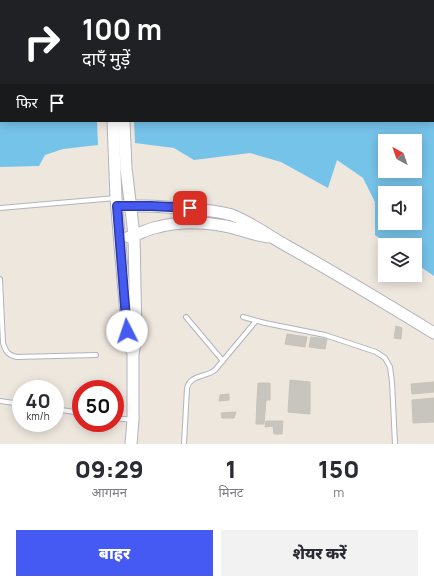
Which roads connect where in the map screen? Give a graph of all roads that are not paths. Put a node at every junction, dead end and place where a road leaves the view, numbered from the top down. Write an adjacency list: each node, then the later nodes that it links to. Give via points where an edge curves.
1 (113, 122): 3 (main road)
2 (124, 122): 3 (main road)
3 (121, 168): 4 (main road); 5 (main road)
4 (117, 202): 5 (main road); 6 (lane); 9 (main road)
5 (131, 205): 7 (main road); 8 (main road, via 202,209 230,215 259,228)
6 (0, 208)
7 (134, 235): 8 (main road, via 159,227 210,223); 9 (main road); 15 (main road, via 136,337)
8 (271, 237): 14 (main road)
9 (120, 239): 15 (main road, via 128,339)
10 (0, 279): 16 (lane, via 3,343 10,355)
11 (186, 317): 17 (lane)
12 (243, 317): 13 (lane)
13 (256, 321): 17 (lane); 24 (lane, via 325,335 376,352 385,358 390,366)
14 (434, 333)
15 (133, 354): 21 (main road)
16 (96, 355)
17 (223, 361): 23 (lane, via 212,373 194,378 188,383)
18 (0, 401): 19 (lane)
19 (12, 403)
20 (124, 419): 21 (lane)
21 (133, 420): 22 (main road)
22 (131, 444)
23 (184, 444)
24 (396, 444)

